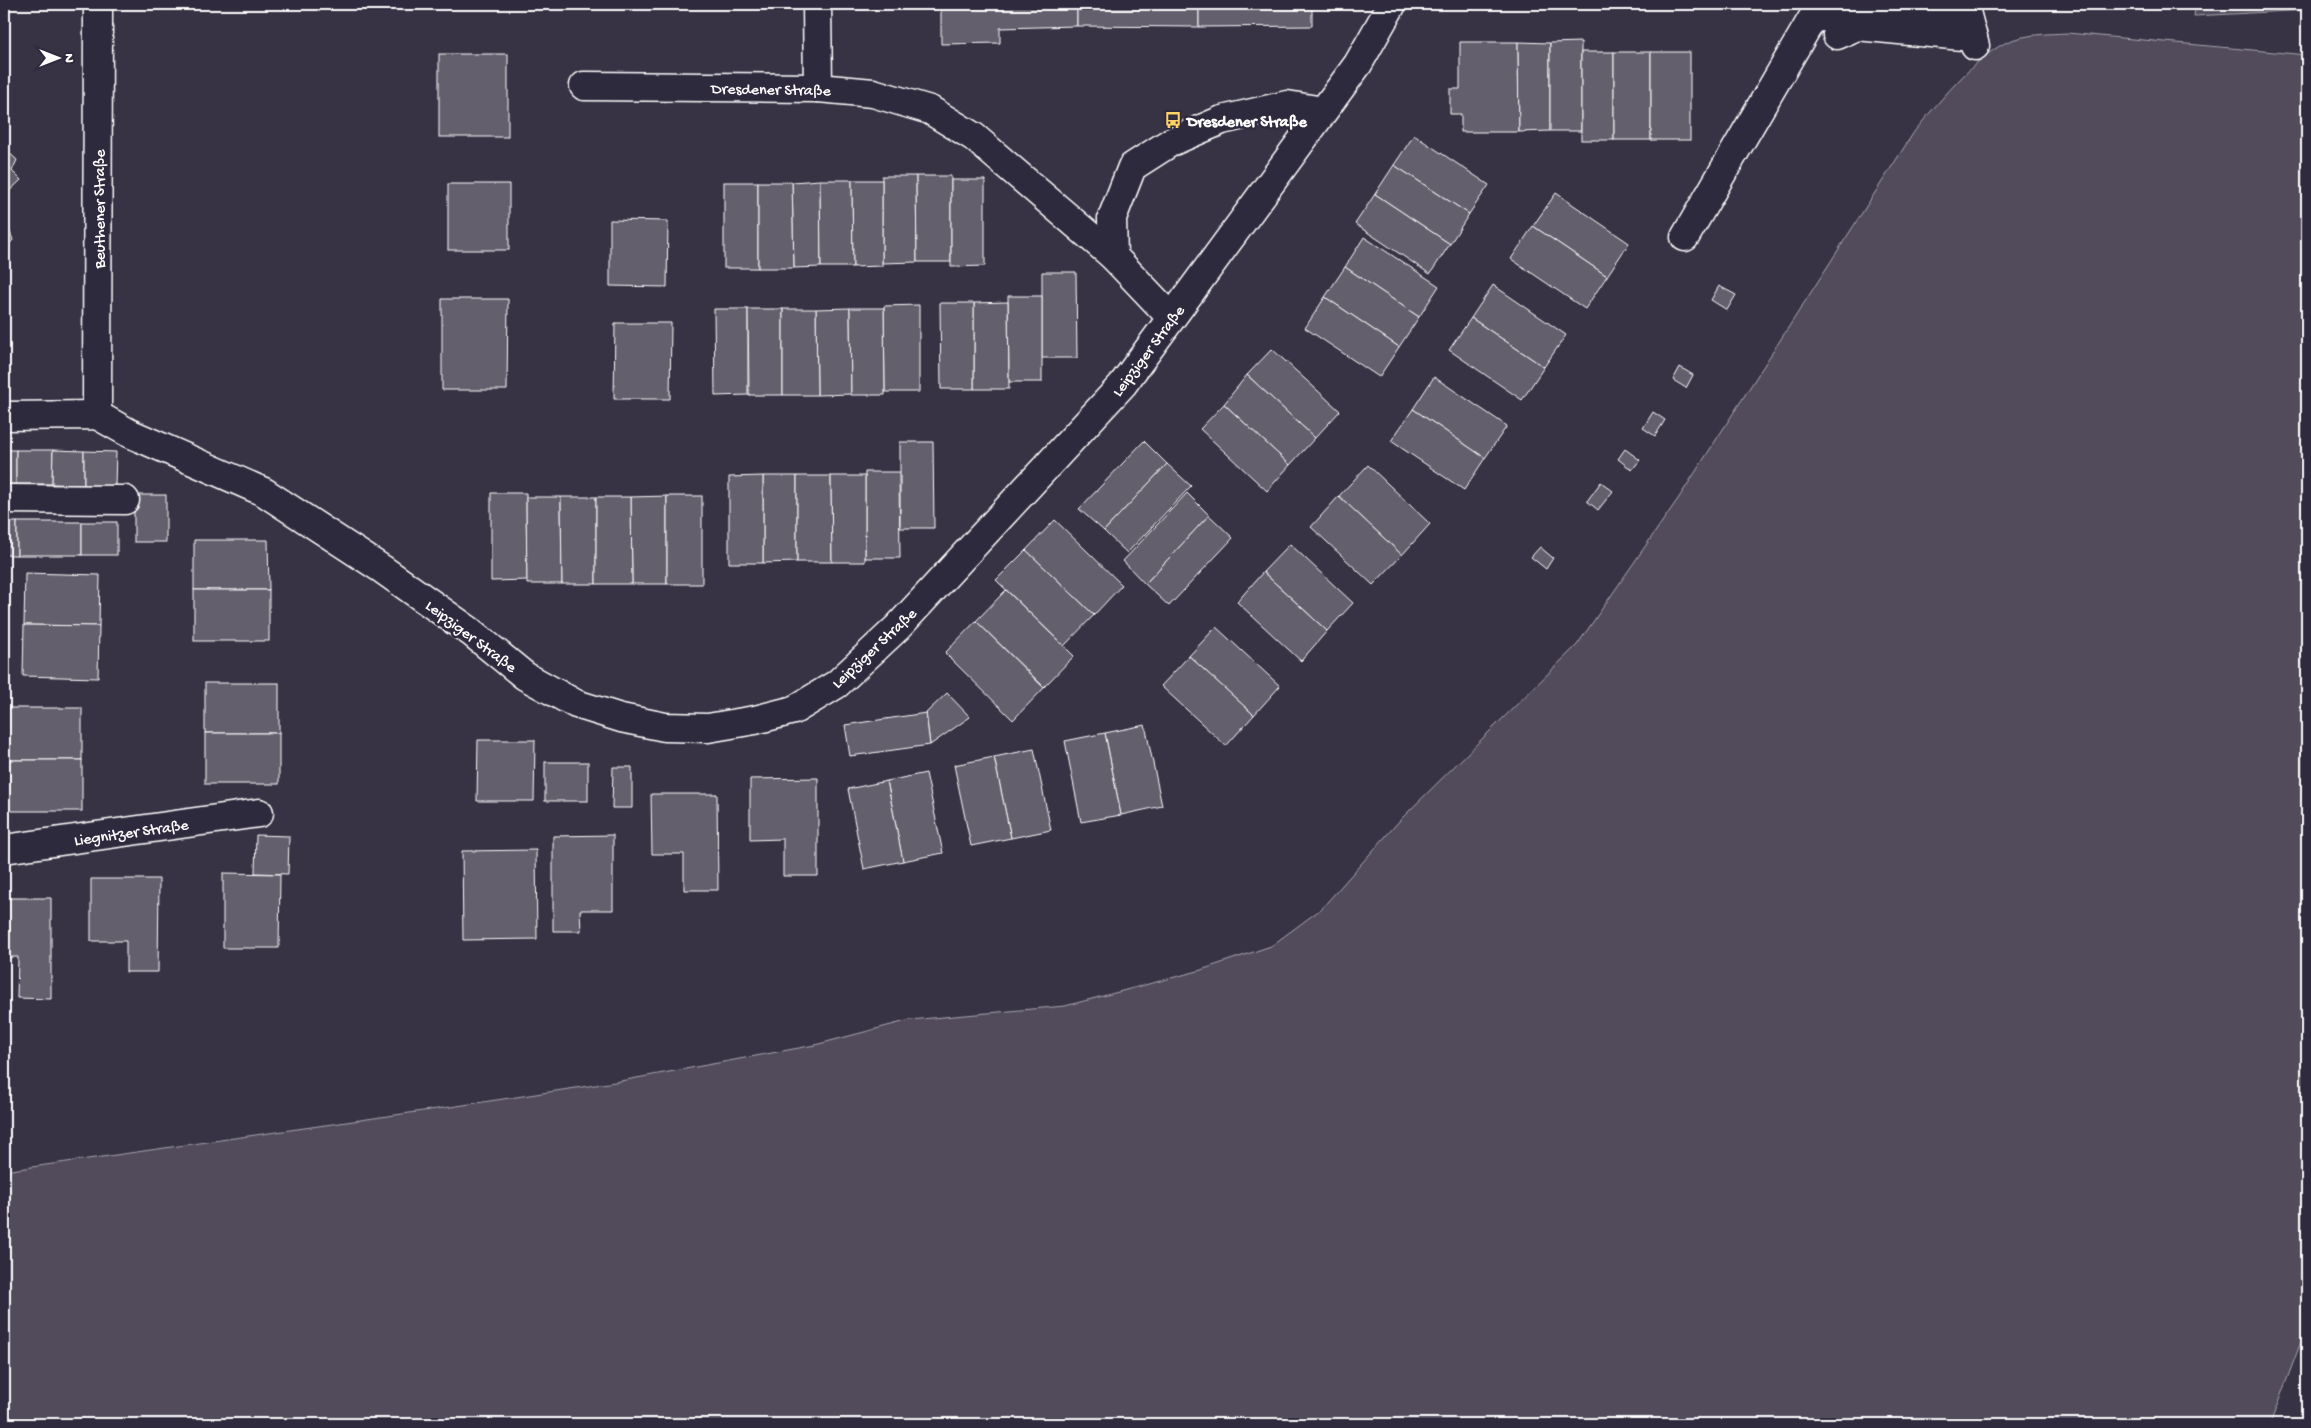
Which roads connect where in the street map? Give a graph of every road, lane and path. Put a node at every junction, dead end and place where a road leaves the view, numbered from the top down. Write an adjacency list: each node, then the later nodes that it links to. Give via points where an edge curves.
1 (98, 4): 13 (street, Beuthener Straße)
2 (817, 4): 8 (street)
3 (1392, 4): 9 (street, Leipziger Straße, via 1358,64)
4 (1964, 4): 6 (street)
5 (1837, 35): 6 (street, via 1857,26)
6 (1975, 44): 10 (street, via 1939,14 1861,8 1812,19)
7 (584, 86): 8 (street, Dresdener Straße)
8 (818, 88): 11 (street, Dresdener Straße, via 873,93 930,110 974,137)
9 (1324, 111): 11 (street, via 1287,105 1222,120 1171,142 1132,167 1112,218); 12 (street, Leipziger Straße)
10 (1685, 238)
11 (1113, 256): 12 (street, Dresdener Straße)
12 (1171, 317): 13 (street, Leipziger Straße, via 1123,384 898,627 837,684 794,710 708,728 665,727 576,704 525,676 471,632 382,569 264,492 129,433)
13 (96, 415): 14 (street, Leipziger Straße)
14 (4, 416)
15 (4, 499): 16 (street)
16 (125, 500)
17 (259, 813): 18 (street, Liegnitzer Straße)
18 (4, 849)

